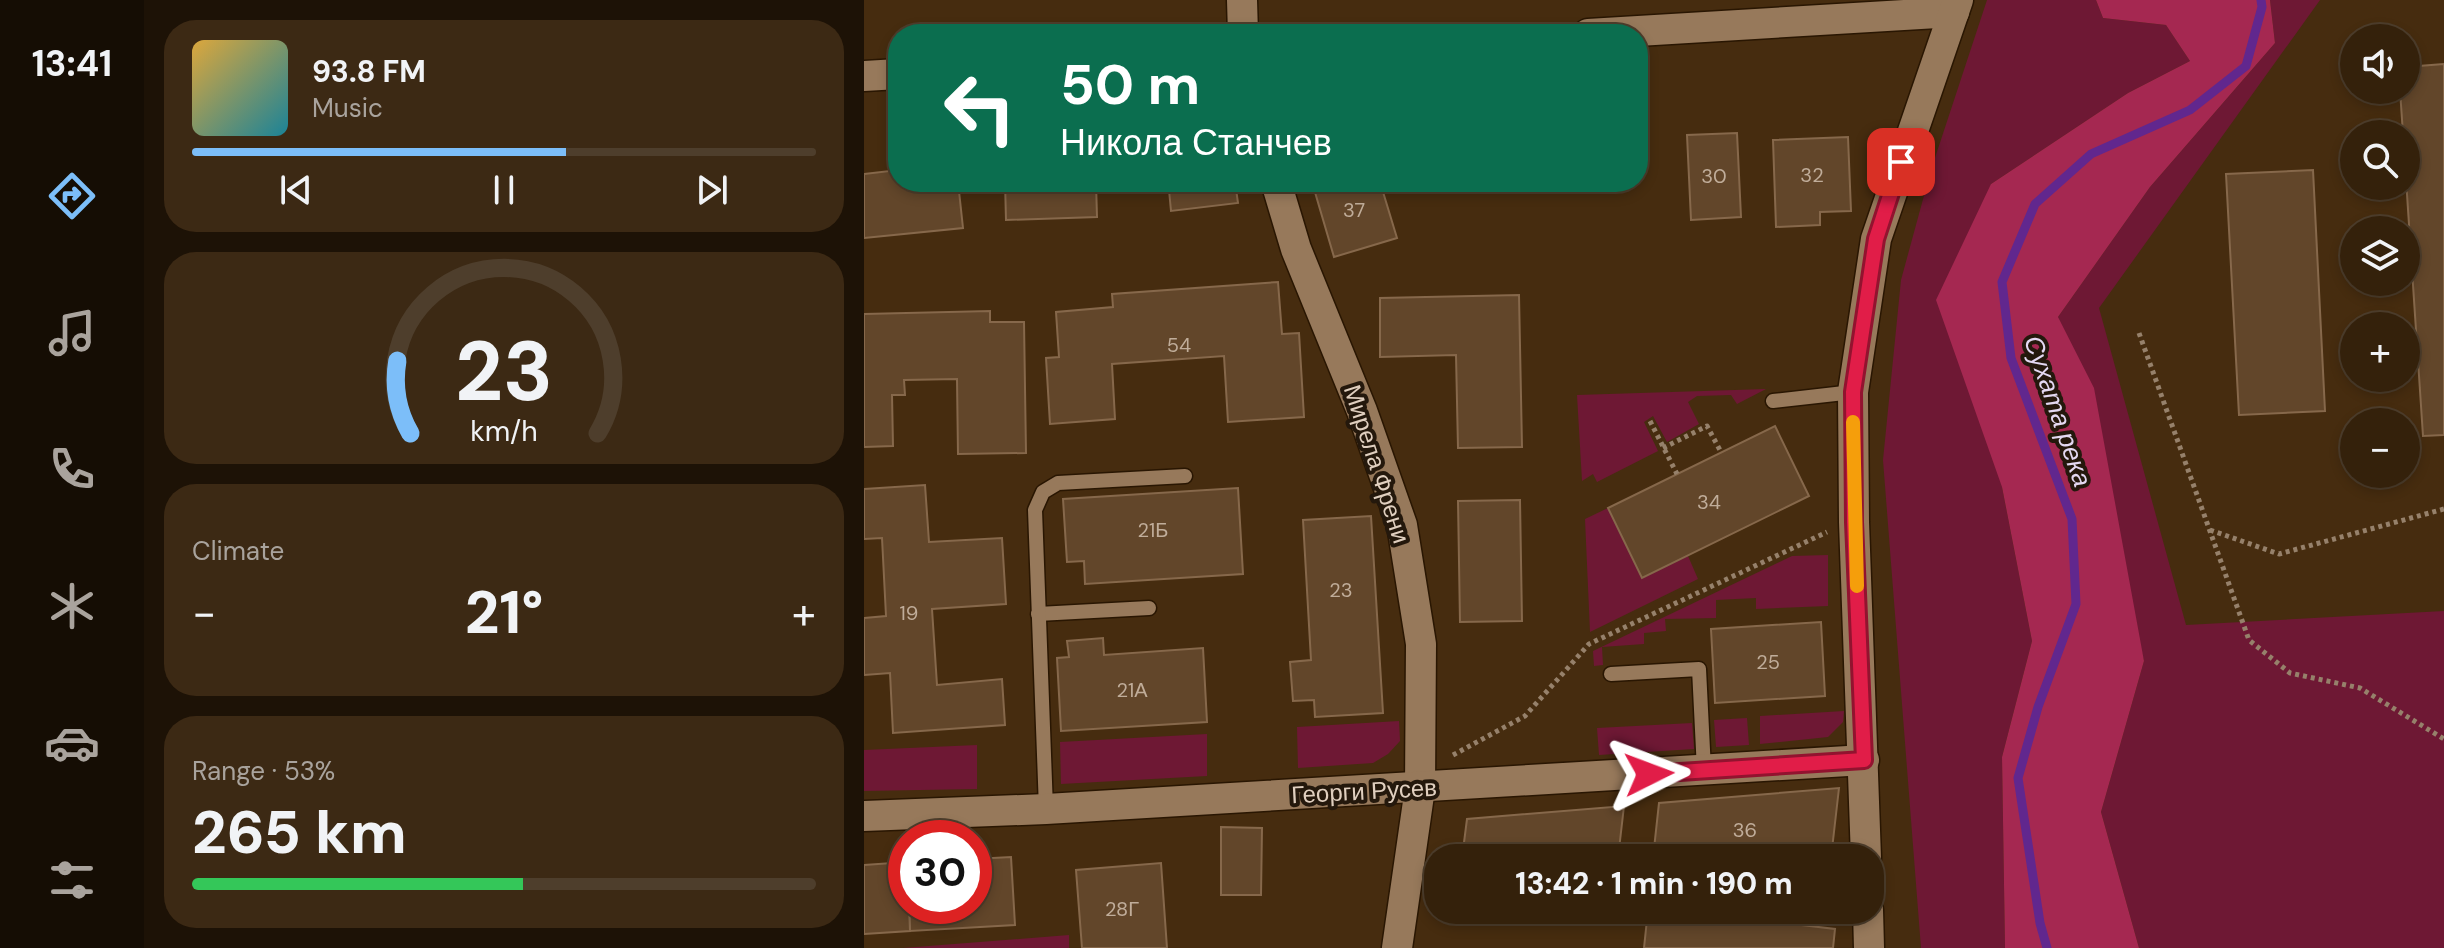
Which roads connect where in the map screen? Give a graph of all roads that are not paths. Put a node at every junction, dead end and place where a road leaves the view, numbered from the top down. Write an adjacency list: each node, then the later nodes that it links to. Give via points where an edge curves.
1 (1242, 0): 3 (street)
2 (1956, 6): 4 (street); 8 (street, via 1876,239)
3 (1243, 24)
4 (1648, 29)
5 (888, 75): 6 (street)
6 (864, 76)
7 (1279, 192): 16 (street, Мирела Френи, via 1402,525 1421,644)
8 (1853, 392): 9 (lane); 14 (street)
9 (1773, 401)
10 (1185, 476): 12 (lane, via 1058,483 1043,492 1035,510)
11 (1149, 608): 12 (lane)
12 (1038, 614): 17 (lane)
13 (1611, 674): 15 (lane, via 1699,669)
14 (1864, 760): 15 (street, Георги Русев); 19 (street)
15 (1704, 770): 16 (street, Георги Русев)
16 (1420, 788): 17 (street, Георги Русев); 21 (street, Мирела Френи)
17 (1046, 809): 18 (street, Георги Русев)
18 (864, 816)
19 (1866, 844)
20 (1868, 924): 22 (street)
21 (1397, 948)
22 (1869, 948)

